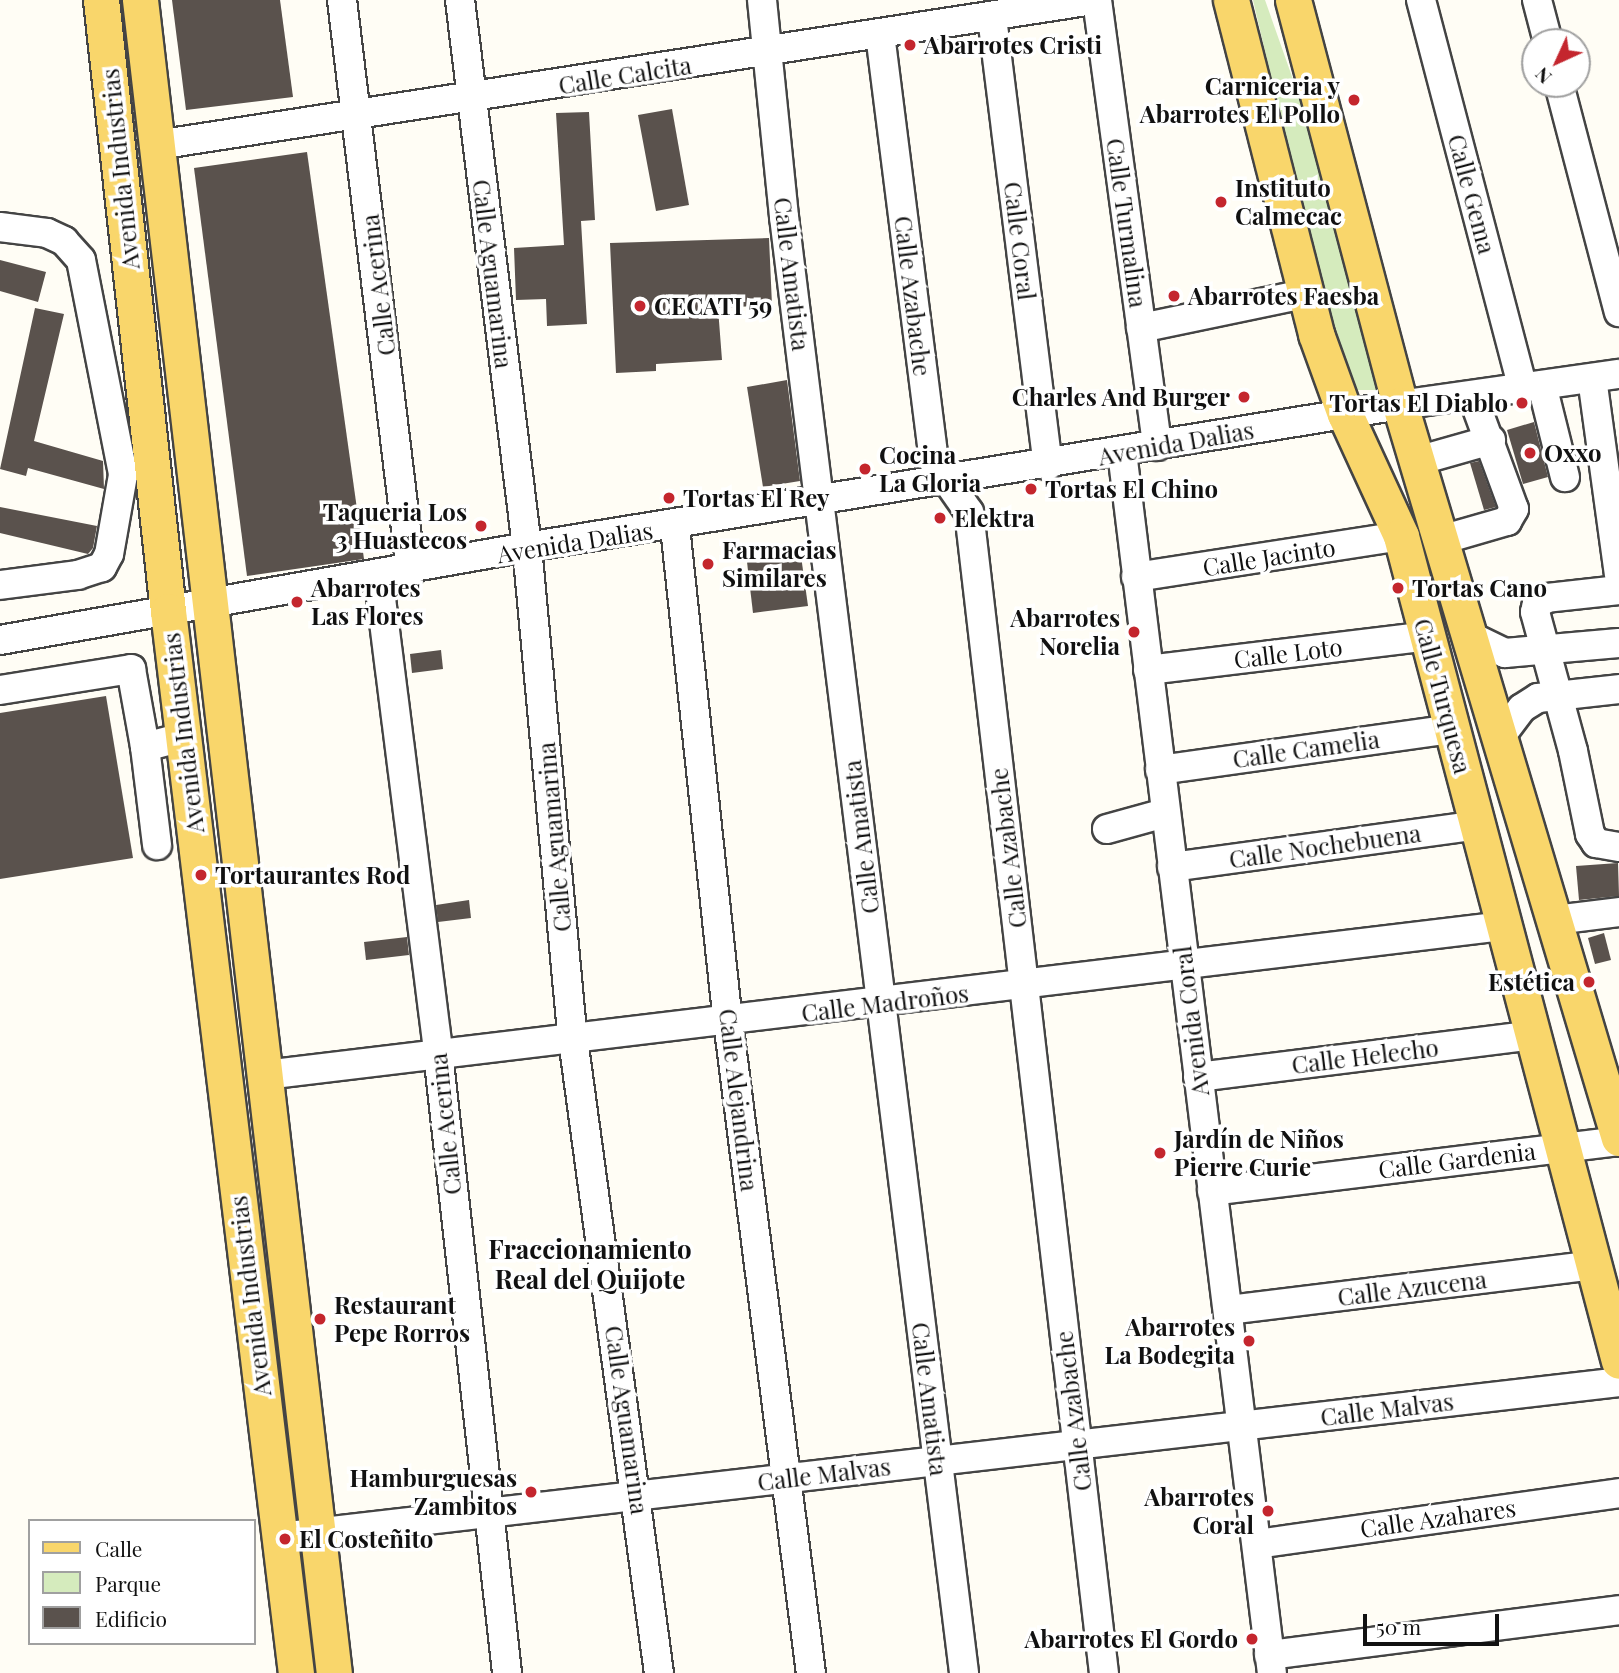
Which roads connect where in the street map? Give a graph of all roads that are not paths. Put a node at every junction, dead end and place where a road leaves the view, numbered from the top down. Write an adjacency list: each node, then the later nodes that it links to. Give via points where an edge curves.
1 (101, 0): 47 (main road, Avenida Industrias)
2 (140, 0): 18 (main road, Avenida Industrias)
3 (342, 0): 17 (street, Calle Acerina)
4 (460, 0): 16 (street, Calle Aguamarina)
5 (762, 0): 14 (street, Calle Amatista)
6 (1095, 0): 11 (street, Calle Calcita); 22 (street, Calle Turmalina)
7 (1231, 0): 20 (main road, Calle Turquesa)
8 (1293, 0): 26 (main road, Calle Turquesa)
9 (1421, 0): 24 (street, Calle Gema)
10 (1537, 0): 12 (street)
11 (992, 18): 13 (street, Calle Calcita); 32 (street, Calle Coral)
12 (1544, 28)
13 (880, 34): 14 (street, Calle Calcita); 34 (street, Calle Azabache, via 934,462)
14 (769, 52): 16 (street, Calle Calcita); 35 (street, Calle Amatista, via 784,217)
15 (1563, 98): 21 (street)
16 (472, 99): 17 (street, Calle Calcita); 39 (street, Calle Aguamarina)
17 (359, 113): 18 (street, Calle Calcita); 40 (street, Calle Acerina)
18 (157, 145): 46 (main road, Avenida Industrias)
19 (0, 227): 44 (street, via 47,233 64,241 81,260 123,475 109,554 102,567 78,575)
20 (1304, 294): 22 (street); 27 (main road, Calle Turquesa)
21 (1619, 312)
22 (1141, 328): 29 (street, Calle Turmalina)
23 (1606, 376): 24 (street, Avenida Dalias); 42 (street)
24 (1533, 386): 25 (street, Avenida Dalias); 33 (street, Calle Gema)
25 (1472, 395): 26 (street, Avenida Dalias); 28 (street)
26 (1400, 405): 27 (street, Avenida Dalias); 31 (main road, Calle Turquesa)
27 (1345, 414): 29 (street, Avenida Dalias); 37 (main road, Calle Turquesa)
28 (1491, 440): 31 (street); 38 (street, via 1512,513 1507,521)
29 (1157, 446): 30 (street, Avenida Dalias)
30 (1122, 452): 32 (street, Avenida Dalias); 43 (street, Avenida Coral)
31 (1417, 461): 38 (main road, Calle Turquesa)
32 (1048, 466): 34 (street, Avenida Dalias)
33 (1565, 477)
34 (947, 481): 35 (street, Avenida Dalias); 72 (street, Calle Azabache, via 970,512)
35 (821, 502): 36 (street, Avenida Dalias); 73 (street, Calle Amatista)
36 (675, 527): 39 (street, Avenida Dalias); 74 (street, Calle Alejandrina)
37 (1401, 536): 43 (street, Calle Jacinto); 48 (main road, Calle Turquesa)
38 (1441, 540): 49 (main road, Calle Turquesa)
39 (527, 547): 40 (street, Avenida Dalias); 76 (street, Calle Aguamarina)
40 (411, 571): 41 (street, Avenida Dalias)
41 (378, 575): 46 (street, Avenida Dalias); 77 (street, Calle Acerina)
42 (1619, 575)
43 (1136, 577): 53 (street, Avenida Coral)
44 (0, 585)
45 (1619, 590): 52 (street, via 1547,598 1537,604)
46 (208, 605): 47 (street, Avenida Dalias); 78 (main road, Avenida Industrias)
47 (168, 611): 50 (street, Avenida Dalias); 58 (main road, Avenida Industrias)
48 (1427, 636): 53 (street, Calle Loto); 57 (main road, Calle Turquesa)
49 (1470, 636): 52 (street, via 1505,653); 59 (main road, Calle Turquesa)
50 (0, 640)
51 (1619, 643): 52 (street)
52 (1545, 650): 56 (street)
53 (1148, 670): 61 (street, Avenida Coral)
54 (1619, 689): 56 (street)
55 (0, 690): 60 (street, via 131,669)
56 (1556, 698): 59 (street, via 1538,698 1522,708); 66 (street, via 1573,751 1590,834 1605,846)
57 (1452, 729): 61 (street, Calle Camelia); 63 (main road, Calle Turquesa)
58 (183, 737): 60 (street); 95 (main road, Avenida Industrias)
59 (1500, 737): 69 (main road, Calle Turquesa)
60 (145, 747): 65 (street)
61 (1160, 770): 62 (street, Avenida Coral)
62 (1165, 813): 64 (street); 67 (street, Avenida Coral)
63 (1477, 825): 67 (street, Calle Nochebuena); 70 (main road, Calle Turquesa)
64 (1107, 829)
65 (157, 845)
66 (1619, 847)
67 (1172, 867): 71 (street, Avenida Coral)
68 (1619, 912): 69 (street)
69 (1555, 919): 80 (main road, Calle Turquesa)
70 (1504, 926): 71 (street, Calle Madroños); 75 (main road, Calle Turquesa)
71 (1185, 967): 72 (street, Calle Madroños); 79 (street, Avenida Coral)
72 (1024, 986): 73 (street, Calle Madroños); 88 (street, Calle Azabache)
73 (881, 1003): 74 (street, Calle Madroños); 89 (street, Calle Amatista)
74 (728, 1021): 76 (street, Calle Madroños); 90 (street, Calle Alejandrina)
75 (1533, 1035): 79 (street, Calle Helecho); 81 (main road, Calle Turquesa)
76 (573, 1039): 77 (street, Calle Madroños); 92 (street, Calle Aguamarina)
77 (438, 1053): 78 (street, Calle Madroños); 93 (street, Calle Acerina)
78 (265, 1076): 94 (main road, Avenida Industrias)
79 (1198, 1077): 82 (street, Avenida Coral)
80 (1619, 1140): 81 (street, Calle Gardenia)
81 (1562, 1146): 82 (street, Calle Gardenia); 83 (main road, Calle Turquesa)
82 (1212, 1191): 84 (street, Avenida Coral)
83 (1596, 1265): 84 (street, Calle Azucena); 85 (main road, Calle Turquesa)
84 (1229, 1310): 87 (street, Avenida Coral)
85 (1619, 1361)
86 (1619, 1382): 87 (street, Calle Malvas)
87 (1241, 1426): 88 (street, Calle Malvas); 96 (street, Avenida Coral)
88 (1077, 1445): 89 (street, Calle Malvas); 105 (street, Calle Azabache)
89 (937, 1461): 90 (street, Calle Malvas); 104 (street, Calle Amatista)
90 (788, 1478): 92 (street, Calle Malvas); 103 (street, Calle Alejandrina)
91 (1619, 1493): 96 (street, Calle Azahares)
92 (638, 1496): 93 (street, Calle Malvas); 102 (street, Calle Aguamarina)
93 (487, 1513): 94 (street, Calle Malvas); 101 (street, Calle Acerina)
94 (318, 1533): 95 (street, Calle Malvas); 100 (main road, Avenida Industrias)
95 (279, 1537): 99 (main road, Avenida Industrias)
96 (1257, 1544): 98 (street, Avenida Coral)
97 (1619, 1611): 98 (street)
98 (1270, 1664)
99 (296, 1673)
100 (334, 1673)
101 (507, 1673)
102 (659, 1673)
103 (811, 1673)
104 (964, 1673)
105 (1104, 1673)

